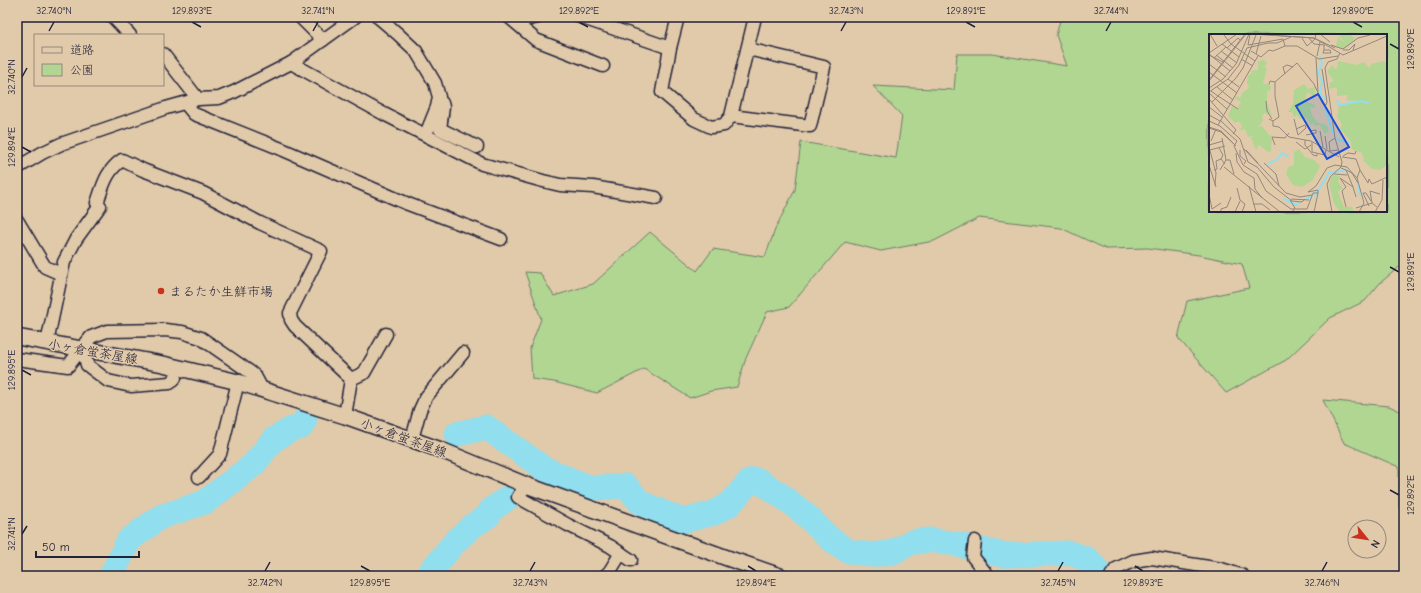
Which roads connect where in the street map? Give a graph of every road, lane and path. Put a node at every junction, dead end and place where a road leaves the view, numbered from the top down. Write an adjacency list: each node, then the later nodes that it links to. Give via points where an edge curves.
1 (113, 17): 10 (street)
2 (300, 17): 11 (street)
3 (355, 17): 11 (street)
4 (378, 17): 17 (street, via 416,51 435,83)
5 (538, 17): 9 (street)
6 (580, 17): 12 (street)
7 (678, 17): 12 (street)
8 (755, 17): 13 (street)
9 (513, 20): 16 (street, via 536,40)
10 (129, 34)
11 (323, 40): 15 (street)
12 (670, 48): 20 (street, via 662,92 694,119 711,128 724,125)
13 (748, 49): 20 (street); 20 (street, via 824,67 810,126)
14 (164, 55): 18 (street)
15 (291, 62): 18 (street, via 219,98); 21 (street, via 384,114)
16 (603, 66)
17 (439, 97): 21 (street); 22 (street, via 444,107 440,129)
18 (198, 99): 19 (street)
19 (185, 103): 23 (street, via 61,144); 26 (street, via 194,114 408,204)
20 (731, 116)
21 (426, 134): 24 (street, via 482,164 543,181)
22 (477, 147)
23 (17, 168)
24 (656, 198)
25 (17, 220): 27 (street, via 45,267)
26 (501, 239)
27 (61, 274): 30 (street); 35 (street, via 76,239 100,206 97,203 106,178 122,160 203,193 322,251 290,313 291,320)
28 (386, 334): 35 (street, via 364,373)
29 (17, 338): 30 (street, 小ヶ倉蛍茶屋線)
30 (47, 343): 31 (street, 小ヶ倉蛍茶屋線)
31 (83, 349): 33 (street, via 68,366); 34 (street, via 87,365 108,381 145,386 170,383); 36 (street, 小ヶ倉蛍茶屋線); 37 (street, via 91,337 107,331 182,332 201,338 250,372)
32 (463, 353): 39 (street, via 426,397)
33 (17, 359)
34 (175, 378)
35 (351, 379): 38 (street)
36 (238, 382): 37 (street, 小ヶ倉蛍茶屋線); 40 (street, via 220,454)
37 (262, 389): 38 (street, 小ヶ倉蛍茶屋線)
38 (345, 416): 39 (street, 小ヶ倉蛍茶屋線)
39 (412, 439): 41 (street, 小ヶ倉蛍茶屋線, via 470,460)
40 (199, 477)
41 (526, 485): 43 (street, via 518,497); 46 (street, 小ヶ倉蛍茶屋線)
42 (975, 541): 47 (street, via 974,557)
43 (621, 553): 44 (street); 45 (street)
44 (631, 560)
45 (605, 576)
46 (780, 576)
47 (988, 576)
48 (1111, 576): 49 (street, via 1116,569 1133,561 1152,558 1221,569)
49 (1243, 576)

